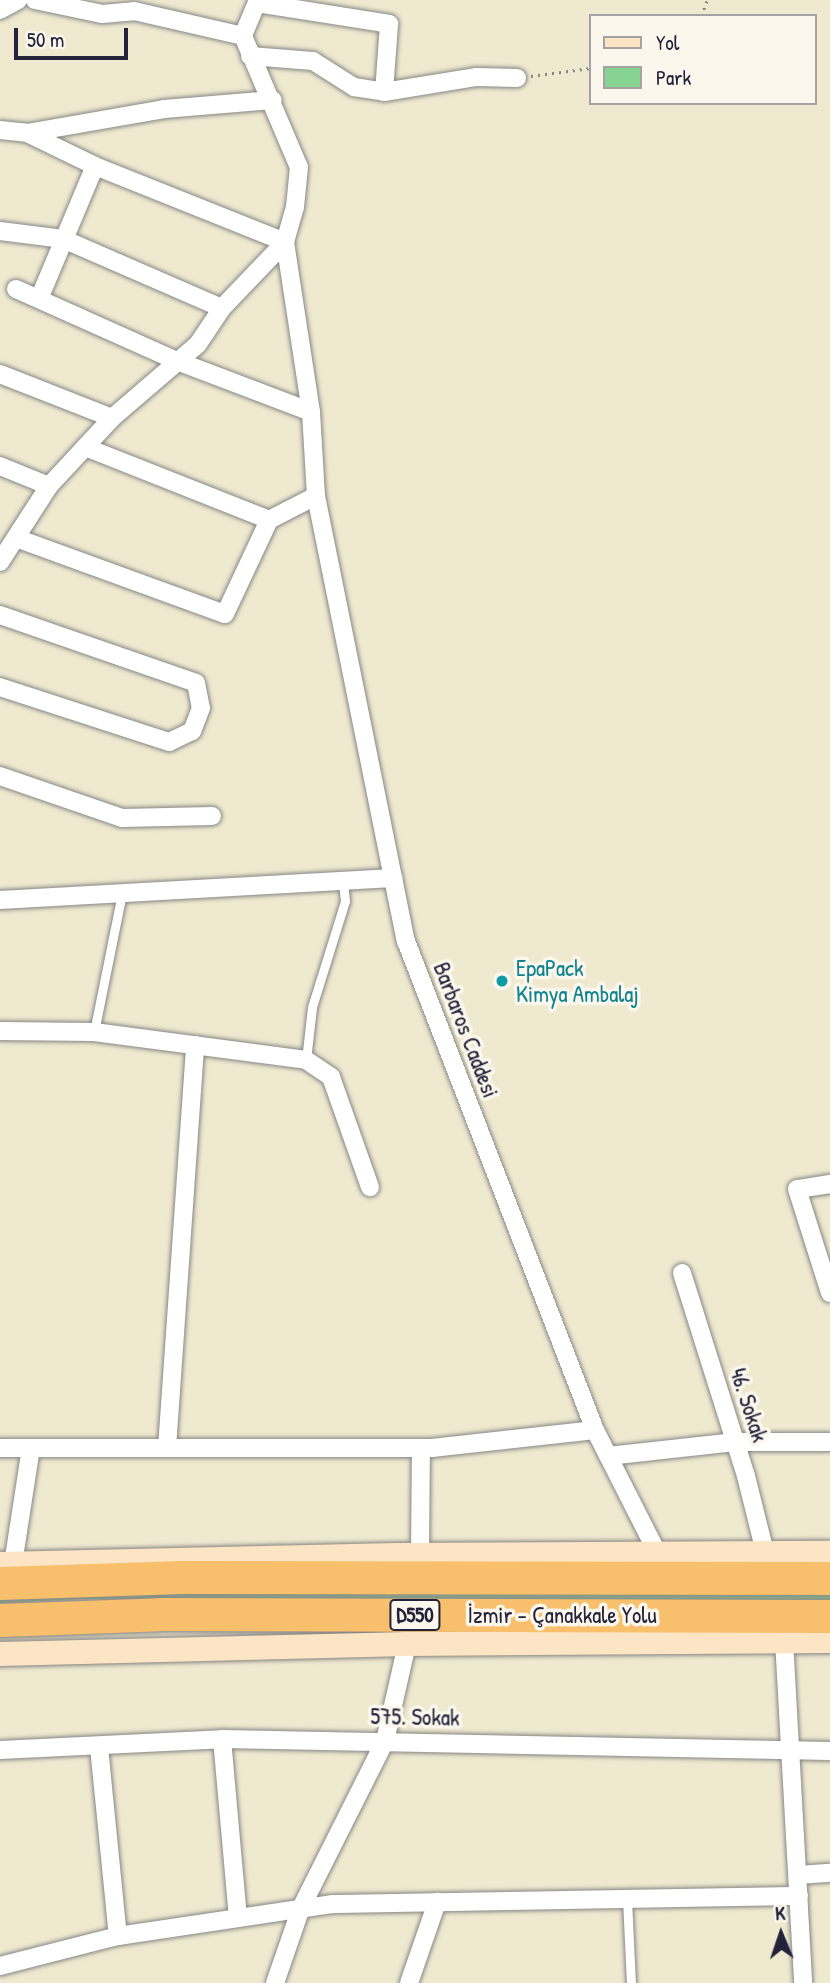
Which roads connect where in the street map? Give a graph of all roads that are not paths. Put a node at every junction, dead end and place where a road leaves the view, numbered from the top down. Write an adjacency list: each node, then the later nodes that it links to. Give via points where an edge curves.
1 (18, 0): 5 (street)
2 (35, 0): 4 (street, via 102,14)
3 (258, 1): 6 (street); 9 (street, via 389,24)
4 (132, 6): 6 (street)
5 (0, 10)
6 (243, 36): 7 (street)
7 (250, 56): 9 (street, via 313,61 354,87); 10 (street)
8 (517, 78): 9 (street, via 477,77)
9 (384, 92)
10 (273, 100): 12 (street, via 164,109); 16 (street, via 299,167)
11 (0, 130): 12 (street)
12 (27, 133): 13 (street)
13 (95, 166): 15 (street); 16 (street)
14 (0, 231): 15 (street)
15 (64, 239): 18 (street); 19 (street)
16 (285, 242): 19 (street); 22 (street, Barbaros Caddesi)
17 (16, 289): 18 (street)
18 (39, 299): 20 (street)
19 (222, 308): 20 (street, via 198,344)
20 (177, 361): 22 (street); 23 (street)
21 (0, 374): 23 (street)
22 (311, 412): 27 (street, Barbaros Caddesi)
23 (112, 418): 24 (street)
24 (85, 447): 26 (street); 28 (street)
25 (0, 466): 26 (street)
26 (49, 486): 29 (street)
27 (316, 496): 28 (street); 35 (street, Barbaros Caddesi)
28 (270, 520): 29 (street, via 225,614)
29 (16, 538): 30 (street)
30 (0, 562)
31 (0, 615): 32 (street, via 196,682 201,708 192,731 169,742)
32 (0, 687)
33 (0, 776): 34 (street, via 122,818)
34 (212, 816)
35 (393, 878): 36 (street); 47 (street, Barbaros Caddesi, via 406,941)
36 (343, 881): 37 (street); 42 (lane, via 345,901 312,1007)
37 (122, 893): 38 (street); 40 (lane)
38 (0, 900)
39 (0, 1031): 40 (street)
40 (94, 1032): 41 (street)
41 (195, 1045): 42 (street); 52 (street)
42 (306, 1060): 44 (street, via 331,1077)
43 (830, 1185): 46 (street, via 797,1189)
44 (370, 1187)
45 (682, 1273): 48 (street, 46. Sokak)
46 (830, 1293)
47 (595, 1430): 53 (street); 54 (street, Barbaros Caddesi)
48 (735, 1442): 49 (street); 54 (street); 55 (street, 46. Sokak)
49 (830, 1442)
50 (0, 1448): 51 (street)
51 (31, 1448): 52 (street); 59 (street)
52 (167, 1448): 53 (street)
53 (421, 1448): 58 (street)
54 (608, 1456): 57 (street, Barbaros Caddesi)
55 (765, 1552): 56 (main road); 57 (main road)
56 (830, 1553)
57 (658, 1554): 58 (main road)
58 (420, 1555): 59 (main road)
59 (4, 1570): 60 (highway, İzmir - Çanakkale Yolu / D550, via 182,1577)
60 (830, 1578)
61 (830, 1616): 62 (highway, İzmir - Çanakkale Yolu / D550, via 160,1614)
62 (0, 1620)
63 (784, 1640): 64 (main road); 65 (main road); 70 (street)
64 (830, 1641)
65 (407, 1644): 66 (main road); 68 (street)
66 (0, 1654)
67 (222, 1739): 68 (street, 575. Sokak); 69 (street, 575. Sokak); 79 (street)
68 (385, 1741): 70 (street, 575. Sokak); 78 (street)
69 (99, 1747): 71 (street, 575. Sokak); 80 (street)
70 (793, 1749): 72 (street, 575. Sokak); 74 (street)
71 (0, 1750)
72 (830, 1751)
73 (830, 1873): 74 (street)
74 (798, 1875): 75 (street)
75 (799, 1896): 76 (street); 85 (street)
76 (626, 1899): 77 (street); 84 (lane)
77 (438, 1902): 78 (street); 83 (street)
78 (301, 1908): 79 (street); 82 (street)
79 (238, 1917): 80 (street)
80 (118, 1936): 81 (street)
81 (0, 1966)
82 (275, 1983)
83 (409, 1983)
84 (631, 1983)
85 (803, 1983)

